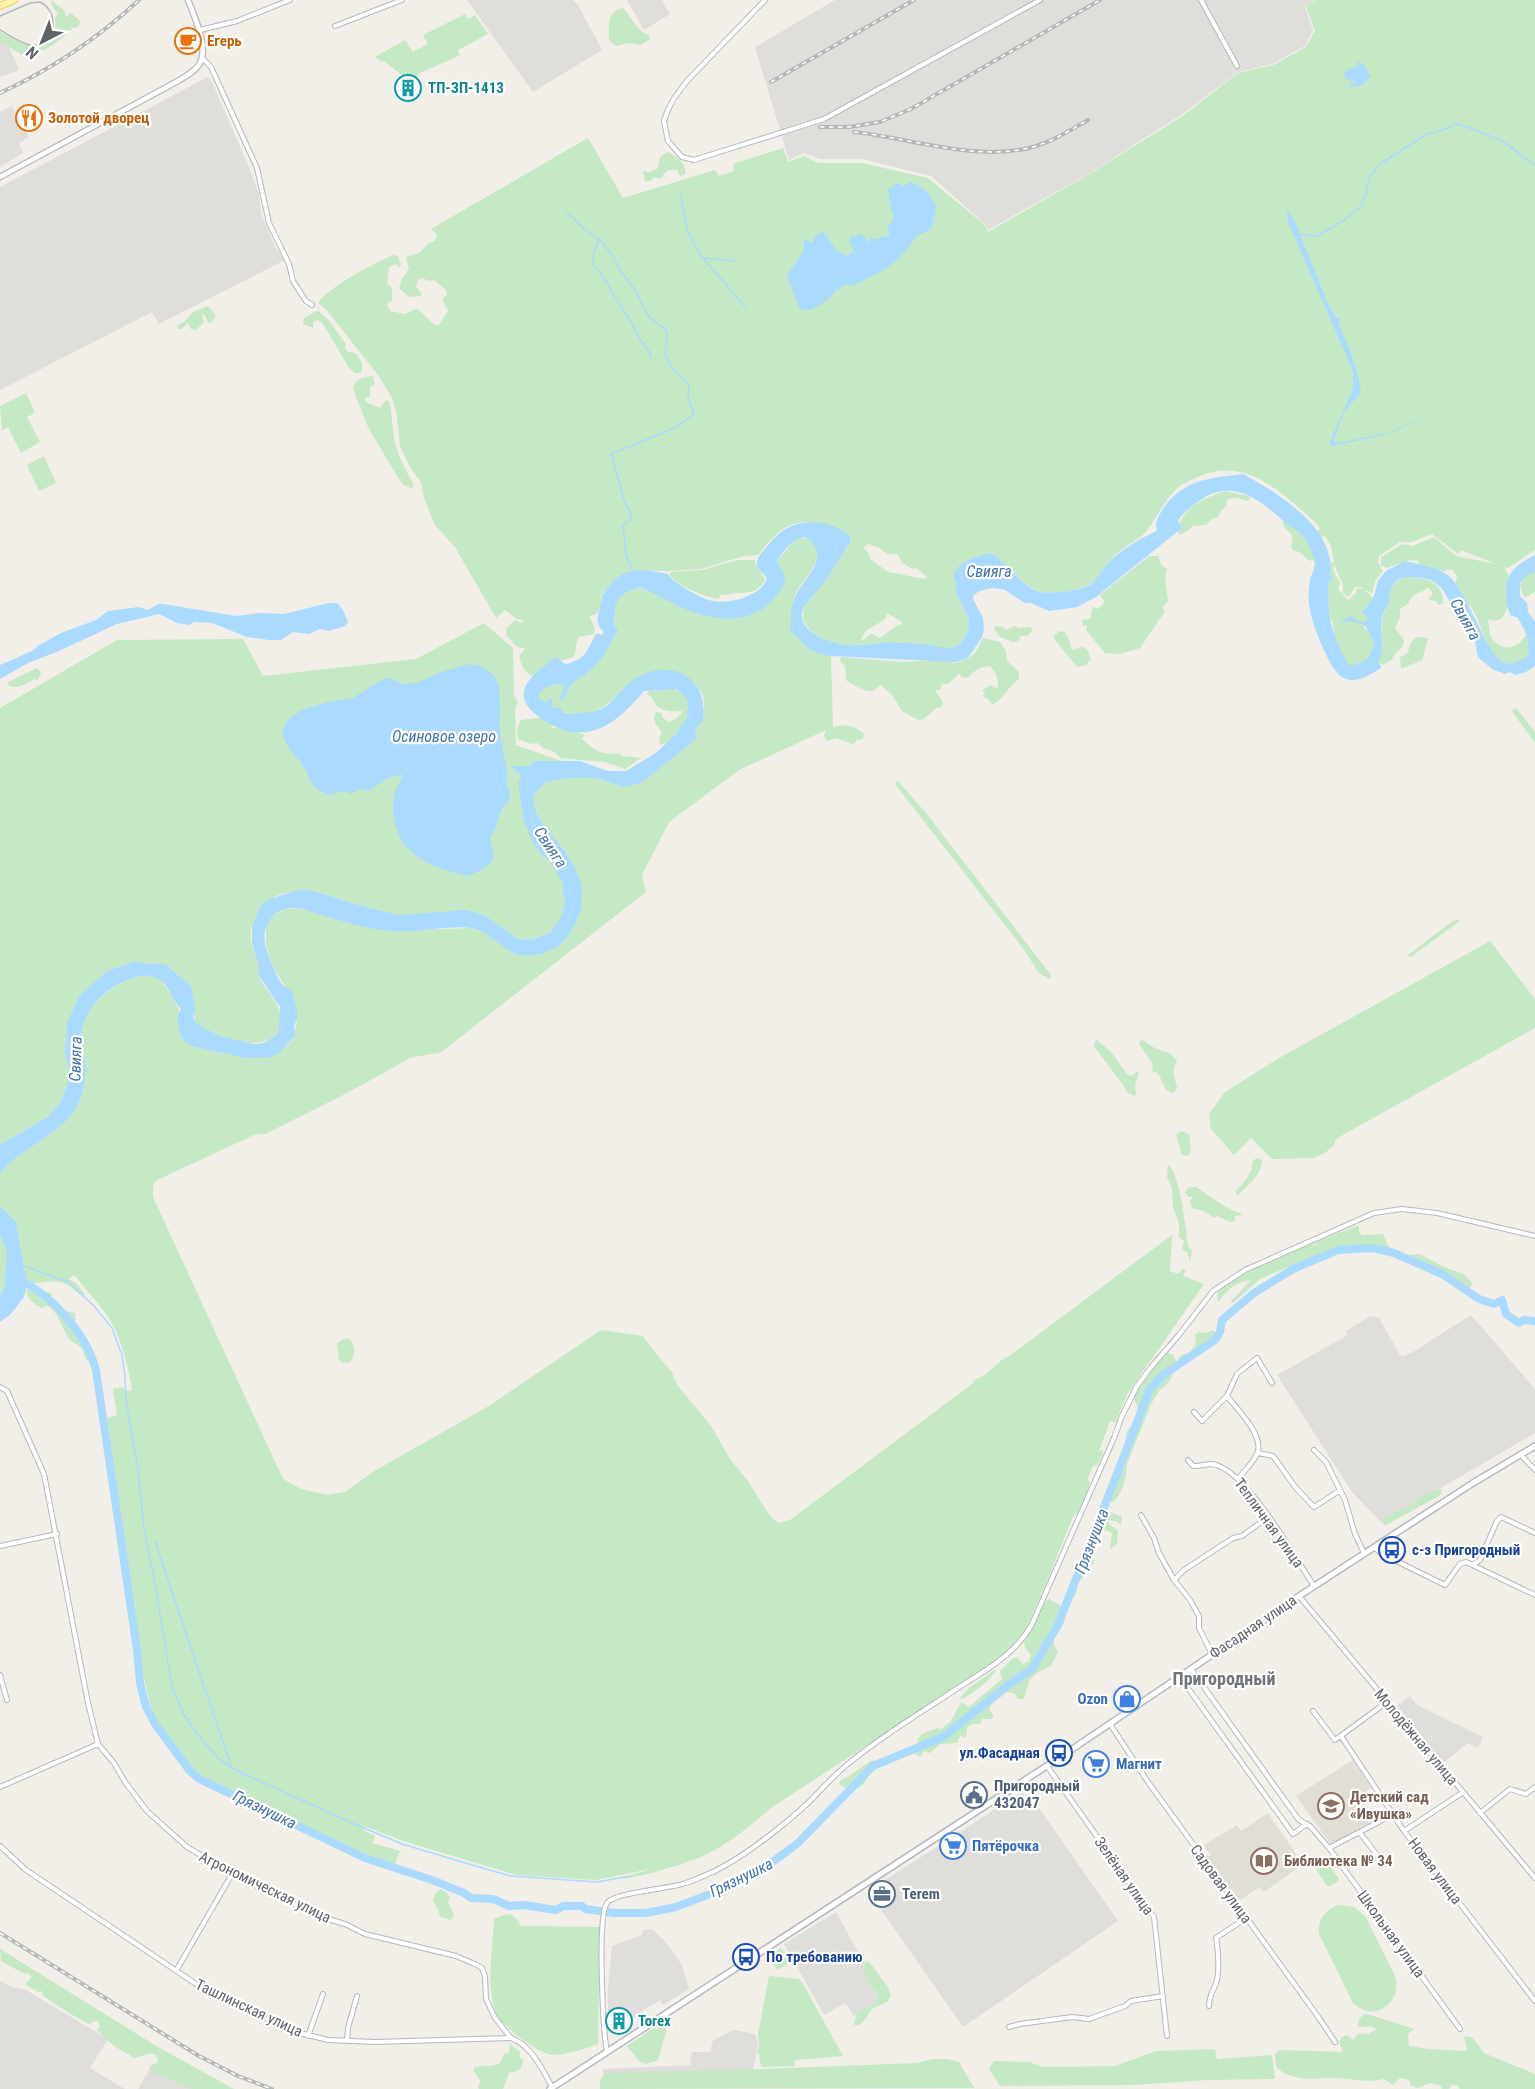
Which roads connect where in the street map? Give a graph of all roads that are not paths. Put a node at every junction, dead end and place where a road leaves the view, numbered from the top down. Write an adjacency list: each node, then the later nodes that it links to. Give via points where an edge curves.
1 (14, 0): 8 (main road)
2 (188, 0): 10 (street)
3 (290, 0): 10 (street, via 237,21)
4 (402, 0): 9 (street)
5 (765, 0): 6 (street, via 673,100 664,121 666,134 682,157 694,160 824,118)
6 (1040, 0)
7 (1201, 0): 12 (street)
8 (0, 6)
9 (335, 27)
10 (200, 30): 11 (street)
11 (202, 58): 13 (street, via 200,66 179,80); 14 (street, via 211,67 257,168 268,223 294,281)
12 (1237, 66)
13 (0, 177)
14 (312, 305)
15 (1535, 1236): 78 (street, via 1437,1213 1402,1209 1384,1212 1245,1270 1213,1291 1137,1386 1032,1624 1017,1647 849,1762 808,1803 741,1855 685,1884 622,1894 606,1904 602,1998)
16 (1272, 1383): 18 (street, via 1257,1358 1237,1374)
17 (0, 1387): 31 (street, Агрономическая улица, via 7,1391 44,1474)
18 (1227, 1396): 19 (street, via 1202,1421); 22 (street, via 1251,1426)
19 (1194, 1412)
20 (1535, 1446): 23 (main road, Фасадная улица)
21 (1314, 1450): 27 (street, via 1326,1462)
22 (1258, 1453): 26 (street); 27 (street, via 1273,1456 1314,1507)
23 (1520, 1454): 25 (street); 33 (main road, Фасадная улица)
24 (1188, 1460): 26 (street, Тепличная улица, via 1192,1467 1218,1465)
25 (1535, 1470)
26 (1238, 1479): 29 (street, Тепличная улица)
27 (1339, 1491): 34 (street)
28 (1141, 1515): 36 (street)
29 (1268, 1517): 36 (street); 37 (street, Тепличная улица)
30 (1535, 1533): 35 (street, via 1501,1517 1480,1560)
31 (57, 1534): 32 (street); 49 (street, Агрономическая улица)
32 (0, 1546)
33 (1374, 1547): 34 (main road, Фасадная улица); 35 (street, via 1445,1585 1460,1564)
34 (1364, 1553): 37 (main road, Фасадная улица)
35 (1472, 1565): 38 (street)
36 (1174, 1580): 40 (street, via 1199,1616 1199,1628)
37 (1314, 1586): 39 (main road, Фасадная улица)
38 (1535, 1595)
39 (1299, 1596): 40 (main road, Фасадная улица); 45 (street, Молодёжная улица)
40 (1212, 1654): 41 (main road, Фасадная улица)
41 (1191, 1670): 43 (main road, Фасадная улица); 56 (street, Школьная улица, via 1299,1820)
42 (0, 1675): 44 (street)
43 (1180, 1677): 47 (main road, Фасадная улица); 56 (street, via 1293,1834)
44 (7, 1700)
45 (1387, 1702): 48 (street); 53 (street, Молодёжная улица)
46 (1313, 1711): 48 (street, via 1335,1740)
47 (1110, 1724): 50 (main road, Фасадная улица); 64 (street, Садовая улица)
48 (1341, 1736): 55 (street, Новая улица)
49 (98, 1744): 51 (street); 62 (street, Агрономическая улица, via 155,1819 187,1847)
50 (1047, 1766): 68 (street, Зелёная улица, via 1154,1917); 78 (main road, Фасадная улица)
51 (0, 1787)
52 (1535, 1787): 54 (street, via 1526,1794 1510,1790)
53 (1462, 1793): 54 (street, Молодёжная улица); 57 (street)
54 (1480, 1813): 63 (street, Молодёжная улица)
55 (1392, 1815): 57 (street, Новая улица); 58 (street)
56 (1307, 1824): 60 (street, Школьная улица)
57 (1404, 1831): 69 (street, Новая улица)
58 (1360, 1833): 60 (street); 61 (street)
59 (0, 1846): 65 (street, Ташлинская улица, via 26,1870)
60 (1329, 1848): 72 (street, Школьная улица)
61 (1384, 1864)
62 (232, 1874): 65 (street); 75 (street, Агрономическая улица, via 326,1920 365,1934 456,1956 482,1968 486,1999)
63 (1535, 1878)
64 (1246, 1918): 70 (street, via 1216,1938 1217,1981 1210,1993); 77 (street, Садовая улица)
65 (176, 1971): 73 (street, Ташлинская улица, via 205,1990)
66 (323, 1994): 73 (street)
67 (357, 1996): 76 (street)
68 (1163, 1996): 71 (street, via 1131,2001 1113,2012 1089,2019); 74 (street, Зелёная улица)
69 (1535, 2001)
70 (1209, 2006)
71 (1009, 2027)
72 (1460, 2029)
73 (308, 2036): 76 (street, Ташлинская улица)
74 (1167, 2036)
75 (511, 2038): 76 (street, Ташлинская улица); 79 (street, via 539,2064)
76 (347, 2041)
77 (1335, 2042)
78 (607, 2052): 79 (main road, Фасадная улица)
79 (551, 2088)

